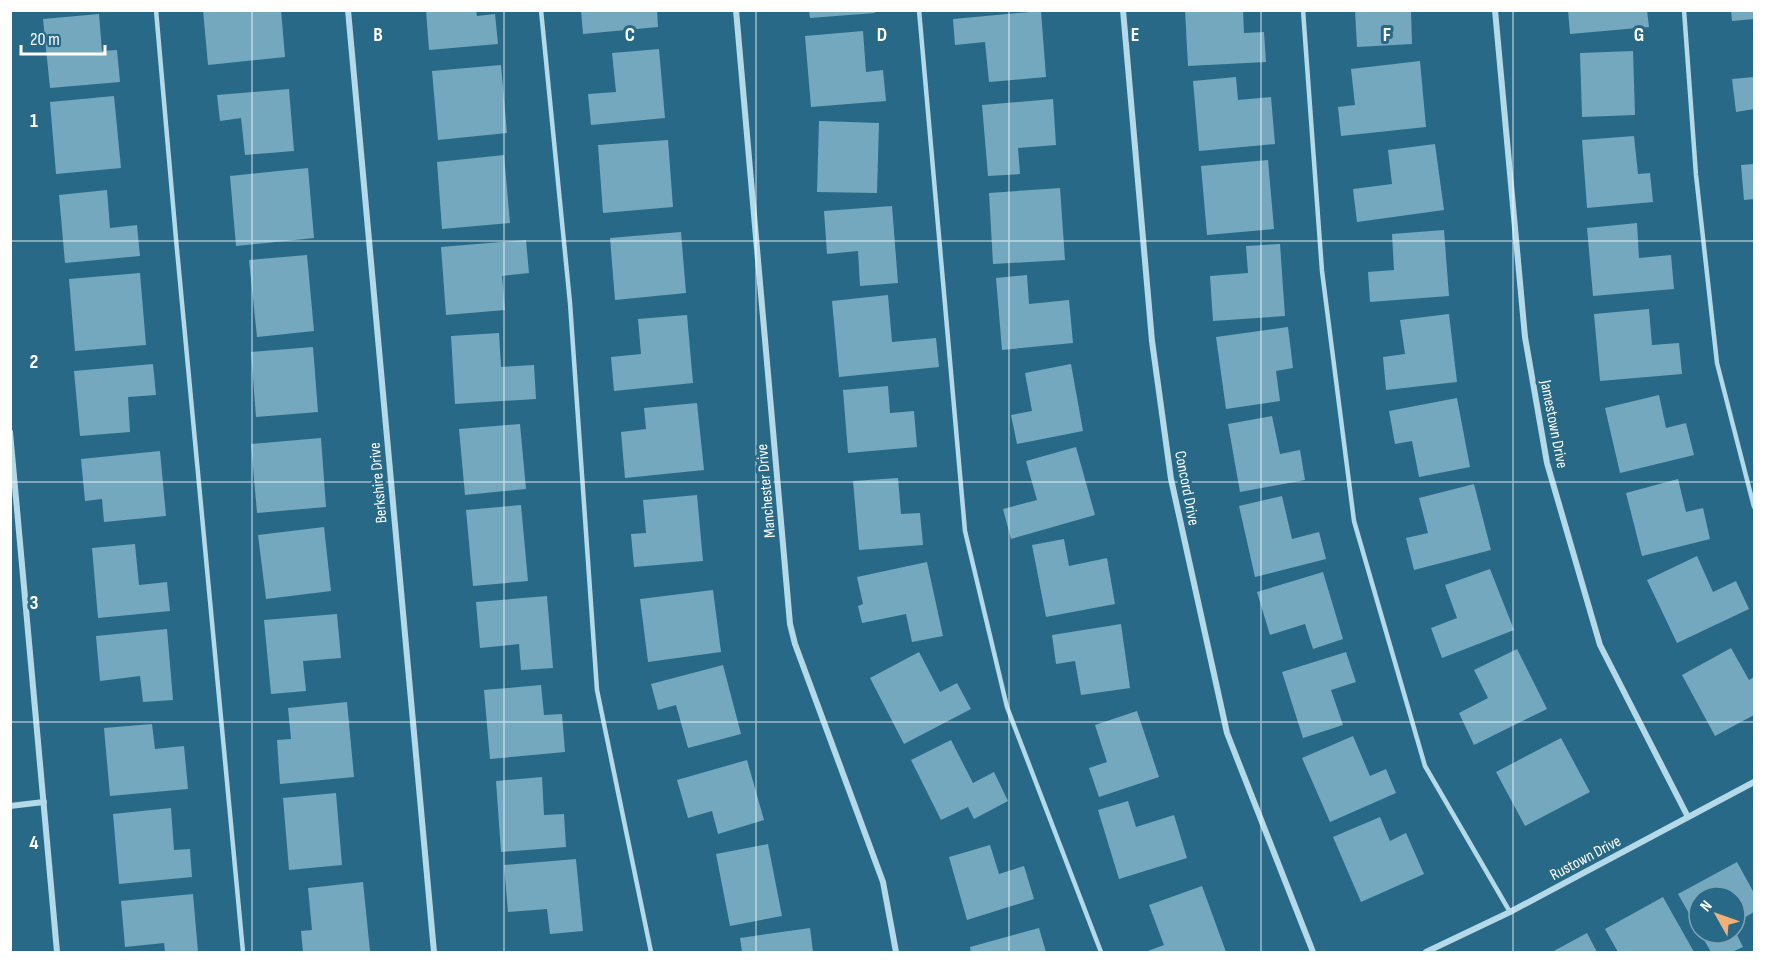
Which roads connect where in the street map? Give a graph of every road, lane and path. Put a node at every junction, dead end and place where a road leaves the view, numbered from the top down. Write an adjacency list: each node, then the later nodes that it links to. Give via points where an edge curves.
1 (156, 10): 18 (lane)
2 (348, 10): 19 (street, Berkshire Drive)
3 (541, 10): 20 (lane, via 570,303 597,690)
4 (736, 10): 21 (street, Manchester Drive, via 790,624 883,882)
5 (920, 10): 22 (lane, via 965,531 1006,707)
6 (1124, 10): 23 (street, Concord Drive, via 1152,341 1171,478 1227,733)
7 (1303, 10): 16 (lane, via 1322,271 1354,521 1425,766)
8 (1495, 10): 15 (street, Jamestown Drive, via 1525,338 1547,463 1600,645)
9 (1684, 10): 11 (lane, via 1696,175 1717,363)
10 (10, 432): 13 (street)
11 (1755, 507)
12 (1755, 782): 15 (street, Rustown Drive)
13 (44, 802): 14 (street); 17 (street)
14 (10, 806)
15 (1688, 817): 16 (street, Rustown Drive)
16 (1510, 912): 24 (street, Rustown Drive)
17 (57, 952)
18 (243, 952)
19 (434, 952)
20 (651, 952)
21 (896, 952)
22 (1101, 952)
23 (1313, 952)
24 (1426, 952)

